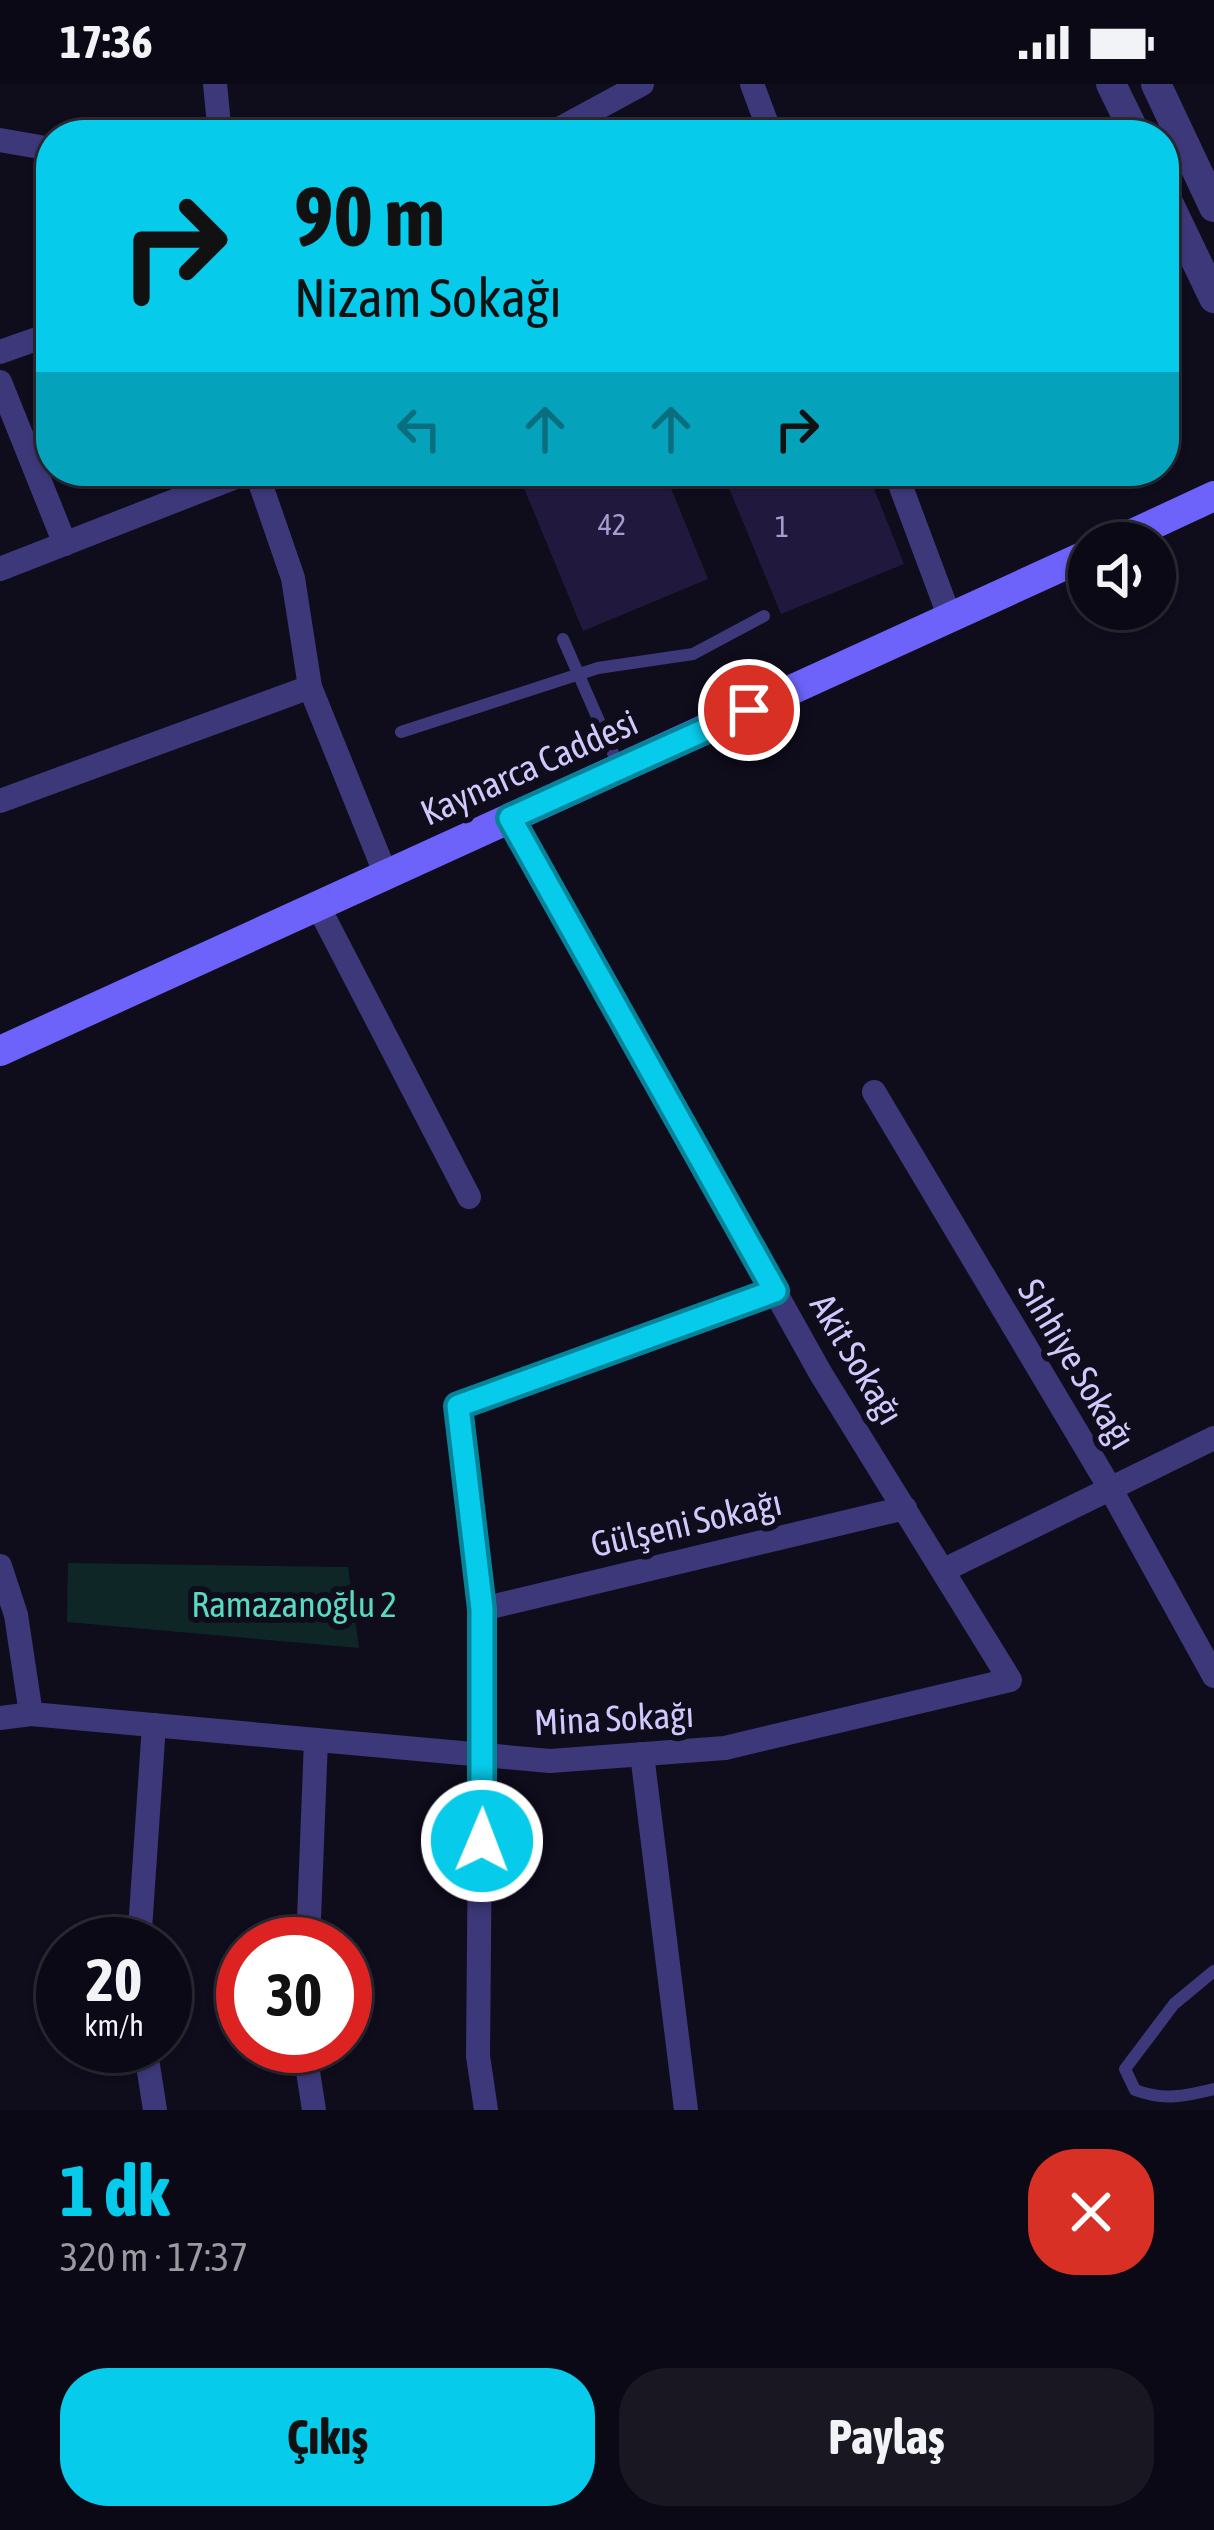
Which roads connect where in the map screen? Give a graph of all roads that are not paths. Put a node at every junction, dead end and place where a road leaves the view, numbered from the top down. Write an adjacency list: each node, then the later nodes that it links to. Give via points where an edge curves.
1 (215, 84): 6 (street)
2 (643, 84): 7 (street)
3 (752, 84): 8 (street)
4 (1111, 84): 9 (street)
5 (1156, 84): 10 (street)
6 (219, 120)
7 (576, 120)
8 (765, 120)
9 (1129, 120)
10 (1173, 120)
11 (1179, 132): 14 (street)
12 (0, 140): 13 (street)
13 (36, 146)
14 (1214, 206)
15 (1179, 225): 16 (street)
16 (1214, 298)
17 (36, 339): 18 (street)
18 (0, 352)
19 (0, 382): 20 (street)
20 (36, 472)
21 (42, 486): 27 (street)
22 (215, 486): 27 (street)
23 (259, 486): 34 (street, via 292,578)
24 (901, 486): 31 (street)
25 (1214, 496): 26 (main road)
26 (1158, 522)
27 (65, 544): 29 (street)
28 (1068, 564): 31 (main road, Kaynarca Caddesi)
29 (0, 569)
30 (764, 616): 33 (lane, via 693,654)
31 (950, 618): 36 (main road, Kaynarca Caddesi)
32 (563, 639): 33 (lane)
33 (578, 676): 35 (lane); 36 (lane)
34 (310, 687): 37 (street); 39 (street)
35 (401, 733)
36 (620, 769): 38 (main road, Kaynarca Caddesi)
37 (0, 801)
38 (510, 818): 39 (main road, Kaynarca Caddesi); 44 (street, Akit Sokağı)
39 (386, 875): 40 (main road, Kaynarca Caddesi)
40 (318, 906): 41 (main road, Kaynarca Caddesi); 43 (street)
41 (0, 1051)
42 (874, 1092): 46 (street, Sıhhiye Sokağı)
43 (469, 1197)
44 (775, 1291): 47 (street, Akit Sokağı); 50 (street, via 458,1406)
45 (1214, 1438): 46 (street)
46 (1111, 1489): 49 (street); 51 (street, Sıhhiye Sokağı)
47 (905, 1508): 49 (street, Akit Sokağı); 50 (street, Gülşeni Sokağı)
48 (0, 1567): 53 (street)
49 (944, 1570): 52 (street, Akit Sokağı)
50 (482, 1609): 58 (street)
51 (1214, 1676)
52 (1010, 1680): 57 (street, Mina Sokağı, via 725,1748)
53 (31, 1714): 54 (street, Mina Sokağı); 55 (street, Mina Sokağı)
54 (0, 1718)
55 (154, 1725): 56 (street, Mina Sokağı); 59 (street)
56 (316, 1740): 58 (street, Mina Sokağı); 60 (street)
57 (642, 1754): 58 (street, Mina Sokağı, via 550,1761); 68 (street)
58 (484, 1755): 67 (street, via 478,2056)
59 (141, 1917)
60 (309, 1917)
61 (1214, 1971): 64 (lane, via 1174,2004 1125,2068 1135,2090 1158,2097)
62 (149, 2073): 65 (street)
63 (308, 2073): 66 (street)
64 (1214, 2089)
65 (155, 2110)
66 (314, 2110)
67 (486, 2110)
68 (686, 2110)

